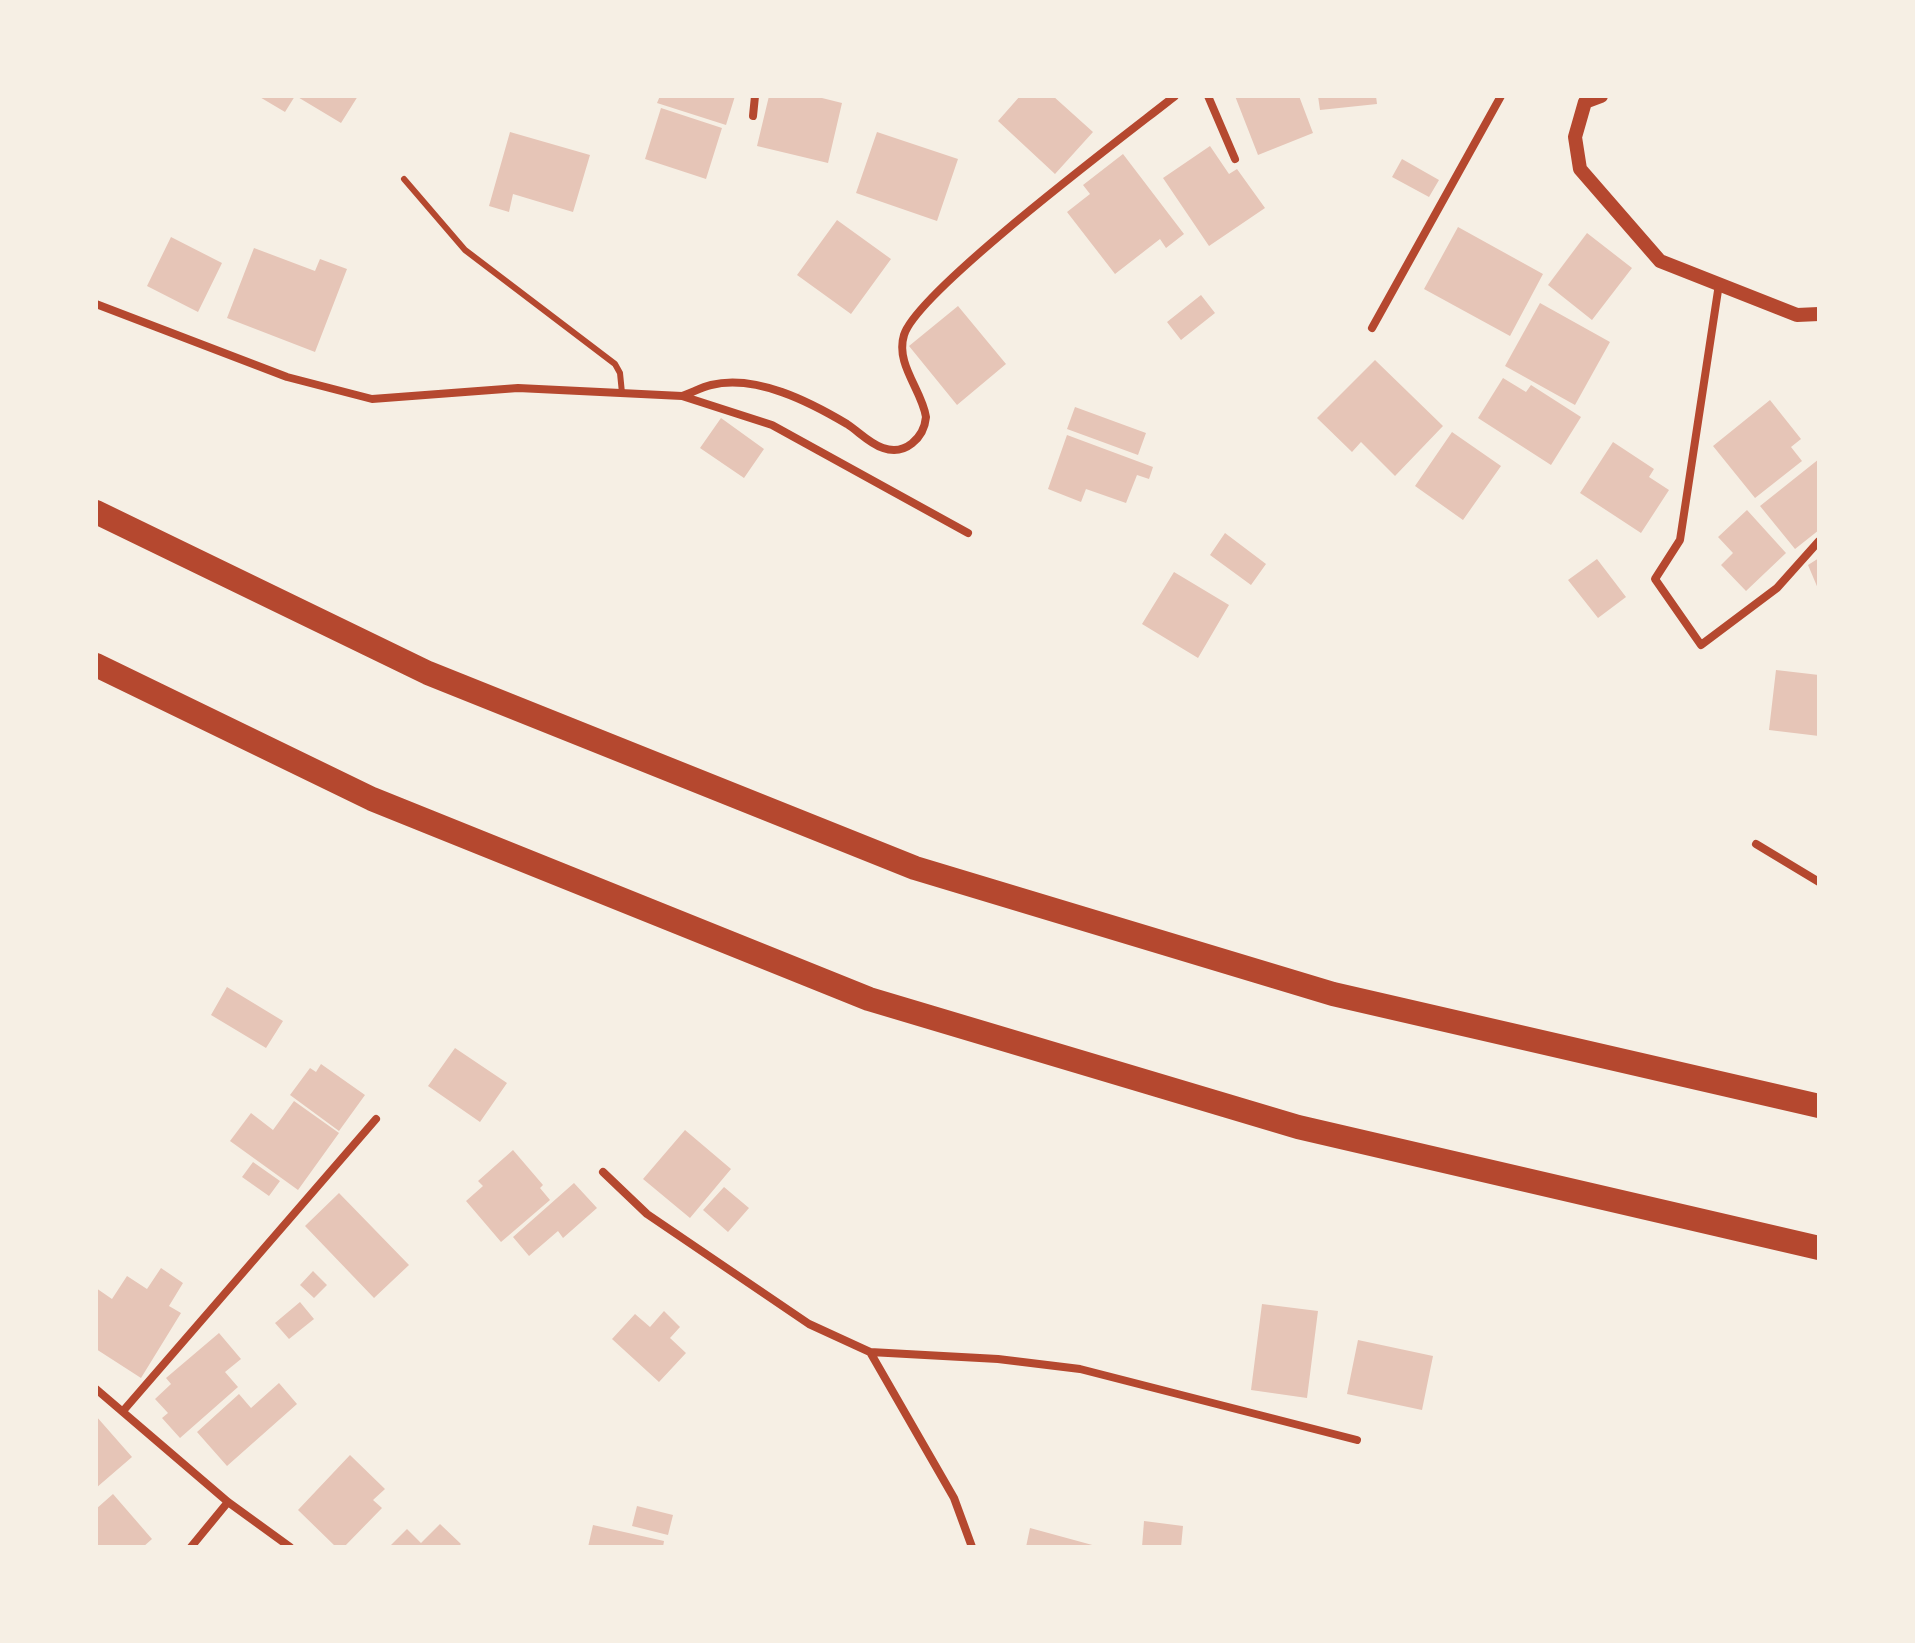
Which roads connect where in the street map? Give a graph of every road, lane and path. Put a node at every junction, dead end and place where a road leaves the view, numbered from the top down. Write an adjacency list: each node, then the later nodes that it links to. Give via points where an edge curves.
1 (755, 96): 7 (street)
2 (1175, 96): 15 (street, via 980,253 909,324 904,359 926,417 914,443 882,448 810,402 753,386 713,384)
3 (1208, 96): 8 (street)
4 (1501, 96): 13 (street)
5 (1601, 96): 6 (street)
6 (1582, 99): 10 (street, via 1575,137 1580,169 1660,261)
7 (753, 116)
8 (1235, 159)
9 (404, 179): 14 (lane, via 465,250 615,364)
10 (1719, 284): 12 (street, via 1797,315); 18 (street, via 1680,540 1655,579 1701,645 1777,588)
11 (96, 304): 14 (street, via 287,377 372,399 518,388)
12 (1819, 314)
13 (1372, 328)
14 (622, 393): 15 (street)
15 (682, 396): 17 (street, via 772,425)
16 (96, 512): 22 (highway, via 428,673 915,868 1333,994)
17 (968, 533)
18 (1819, 541)
19 (96, 665): 25 (highway, via 372,799 869,999 1298,1127)
20 (1756, 844): 21 (street)
21 (1819, 882)
22 (1819, 1106)
23 (376, 1119): 28 (street)
24 (603, 1172): 26 (street, via 647,1214 809,1324)
25 (1819, 1248)
26 (870, 1352): 29 (street, via 1080,1369); 33 (street, via 954,1498)
27 (96, 1389): 28 (street)
28 (123, 1411): 30 (street)
29 (1357, 1440)
30 (228, 1502): 31 (street); 32 (street)
31 (191, 1547)
32 (290, 1547)
33 (972, 1547)

